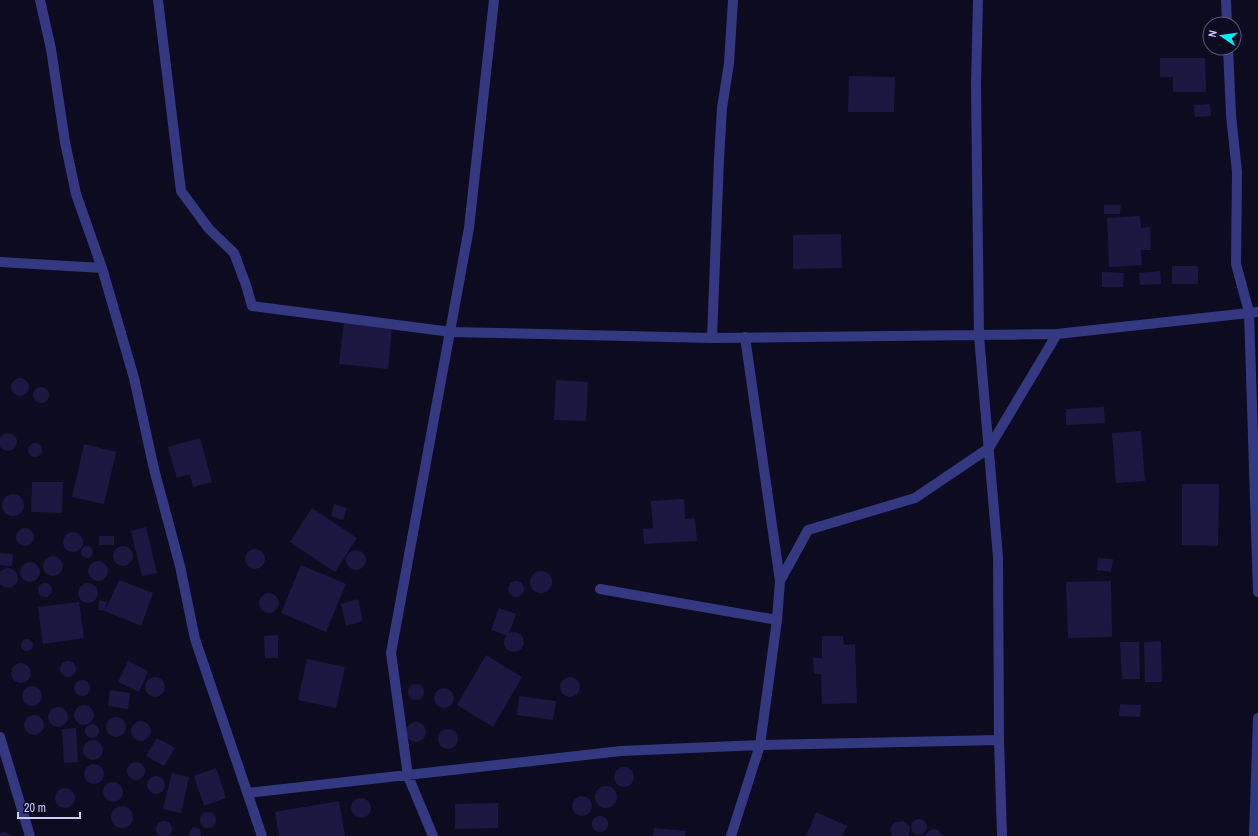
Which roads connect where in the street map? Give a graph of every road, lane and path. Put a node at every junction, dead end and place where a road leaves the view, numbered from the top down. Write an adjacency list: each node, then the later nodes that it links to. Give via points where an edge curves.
1 (40, 0): 10 (street, via 76,194)
2 (158, 0): 12 (street, via 182,190 209,229 234,253 252,306)
3 (494, 0): 12 (street, via 469,228)
4 (733, 0): 16 (street, via 729,63 722,108)
5 (978, 0): 14 (street, via 976,85)
6 (1226, 0): 7 (street)
7 (1227, 16)
8 (1228, 56): 11 (street, via 1237,172 1236,264)
9 (0, 262): 10 (street)
10 (102, 268): 27 (street, via 134,378 154,469 180,566 195,639)
11 (1254, 312): 13 (street); 20 (street)
12 (451, 332): 16 (street); 26 (street, via 391,653)
13 (1057, 334): 14 (street); 17 (street)
14 (979, 336): 15 (street); 17 (street)
15 (745, 337): 16 (street); 18 (street)
16 (712, 338)
17 (989, 448): 18 (street, via 915,498 808,530); 24 (street, via 998,557)
18 (780, 582): 21 (street)
19 (600, 589): 21 (street)
20 (1258, 592)
21 (777, 620): 25 (street)
22 (1258, 718): 33 (street)
23 (0, 737): 28 (street)
24 (999, 740): 25 (street); 32 (street)
25 (760, 745): 26 (street, via 621,751); 31 (street)
26 (408, 776): 27 (street); 30 (street)
27 (247, 793): 29 (street)
28 (30, 836)
29 (262, 836)
30 (433, 836)
31 (731, 836)
32 (1002, 836)
33 (1254, 836)

